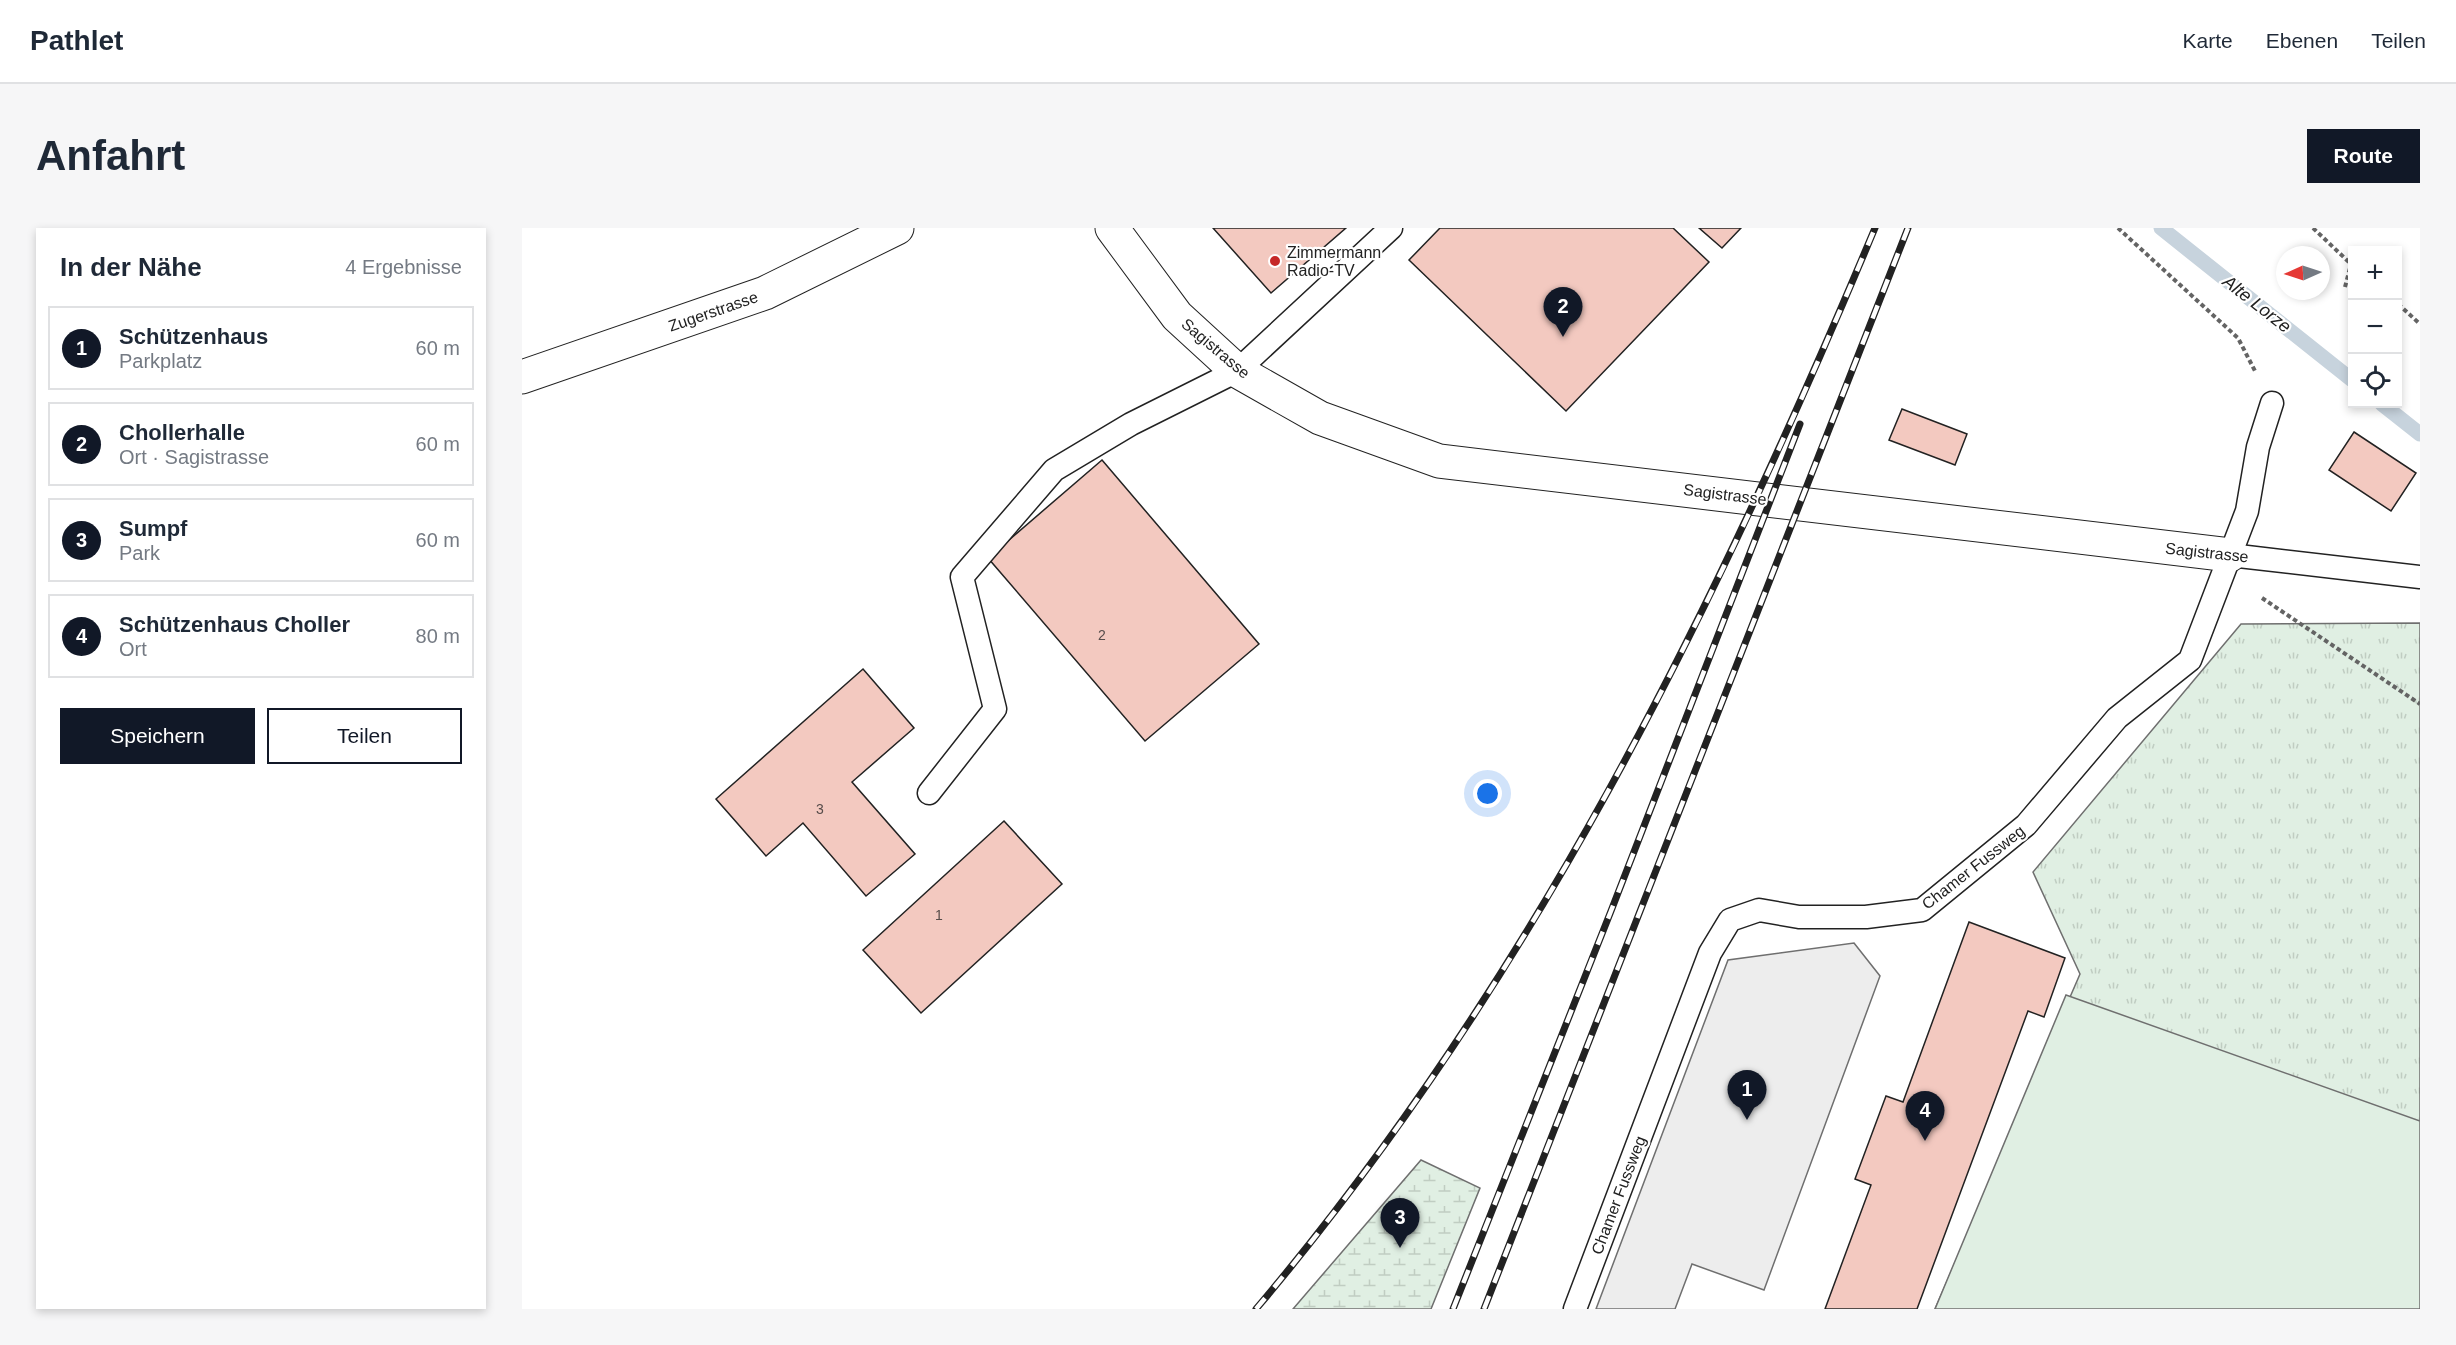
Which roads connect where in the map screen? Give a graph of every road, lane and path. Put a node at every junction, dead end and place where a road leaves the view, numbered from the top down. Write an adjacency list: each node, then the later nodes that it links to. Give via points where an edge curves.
1 (897, 228): 12 (street, Zugerstrasse, via 765,293)
2 (1112, 228): 11 (street, Sagistrasse, via 1178,316)
3 (1391, 228): 11 (lane)
4 (2118, 228): 13 (path, via 2238,338)
5 (2313, 228): 6 (path)
6 (2348, 260)
7 (2348, 277): 8 (path)
8 (2345, 287)
9 (2402, 308): 10 (path)
10 (2420, 324)
11 (1237, 371): 14 (street, Sagistrasse, via 1320,418 1439,461); 17 (lane, via 1131,424 1054,470 962,577 995,709)
12 (522, 376)
13 (2272, 403): 14 (lane, Chamer Fussweg, via 2258,447 2247,511)
14 (2230, 555): 15 (lane, Sagistrasse); 16 (path, via 2245,586); 18 (lane, Chamer Fussweg, via 2190,660 2116,718 2026,825 1922,910 1866,917 1799,917 1759,910 1730,920 1710,953)
15 (2420, 577)
16 (2420, 704)
17 (929, 793)
18 (1575, 1309)

